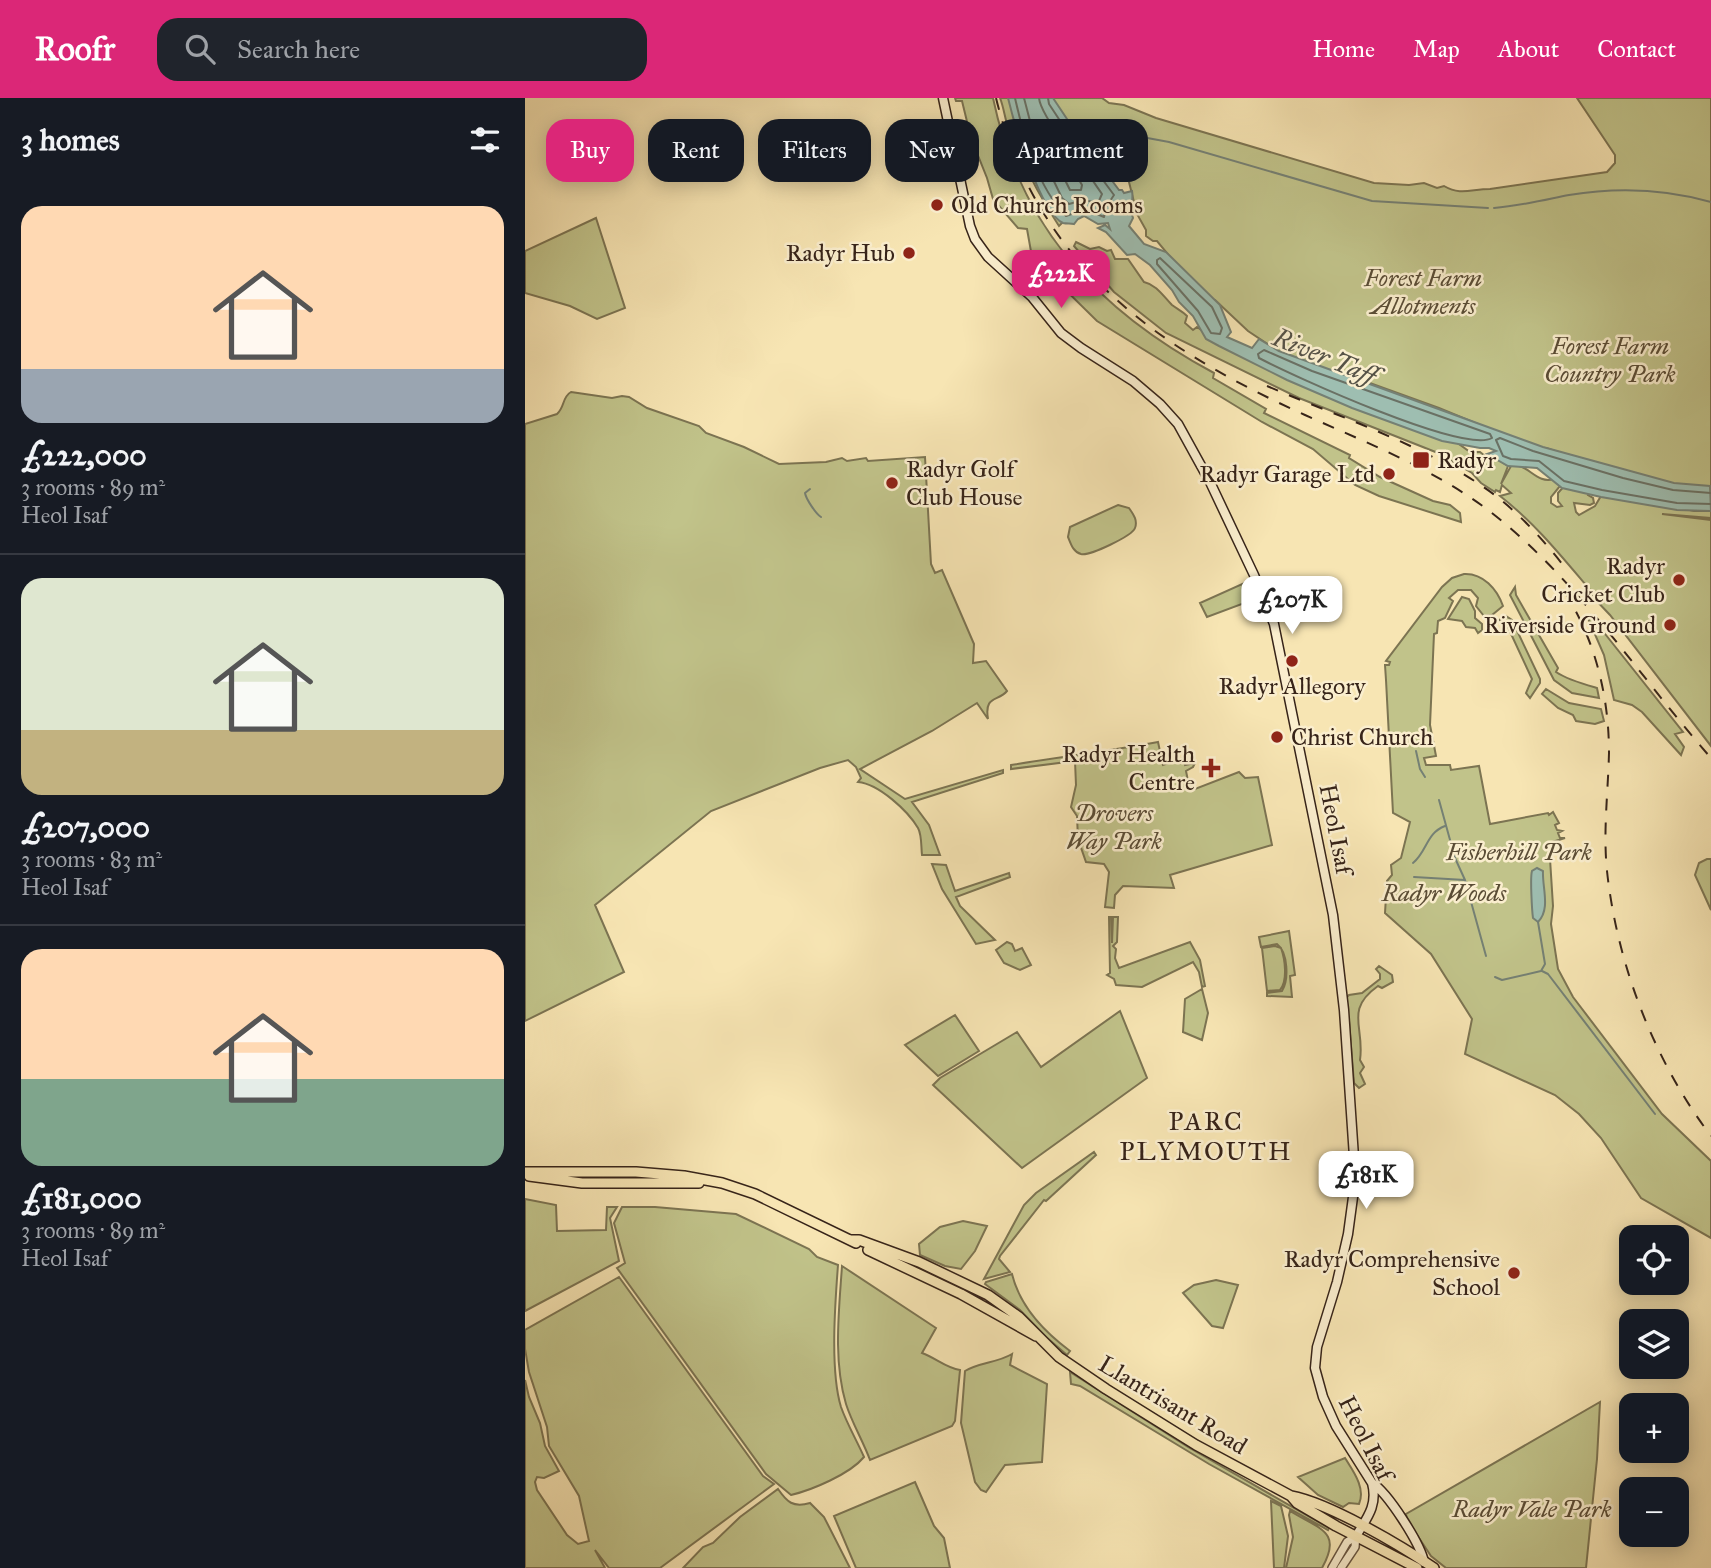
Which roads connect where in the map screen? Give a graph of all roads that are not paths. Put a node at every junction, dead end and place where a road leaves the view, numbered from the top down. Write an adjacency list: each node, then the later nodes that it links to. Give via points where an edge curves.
1 (943, 98): 3 (main road, Heol Isaf, via 977,243 1067,338 1133,382 1171,416 1210,482 1274,624 1333,915 1353,1136 1354,1191 1348,1234 1315,1368 1336,1426)
2 (525, 1173): 4 (main road, Llantrisant Road, via 684,1176 755,1194 961,1294 1041,1339 1059,1357 1195,1445)
3 (1372, 1483): 4 (main road, Heol Isaf, via 1374,1502); 5 (main road, via 1419,1544)
4 (1358, 1531): 5 (main road, Llantrisant Road); 6 (street); 7 (street, via 1355,1547)
5 (1421, 1565): 8 (main road, Llantrisant Road)
6 (1332, 1568)
7 (1341, 1568)
8 (1434, 1568)

